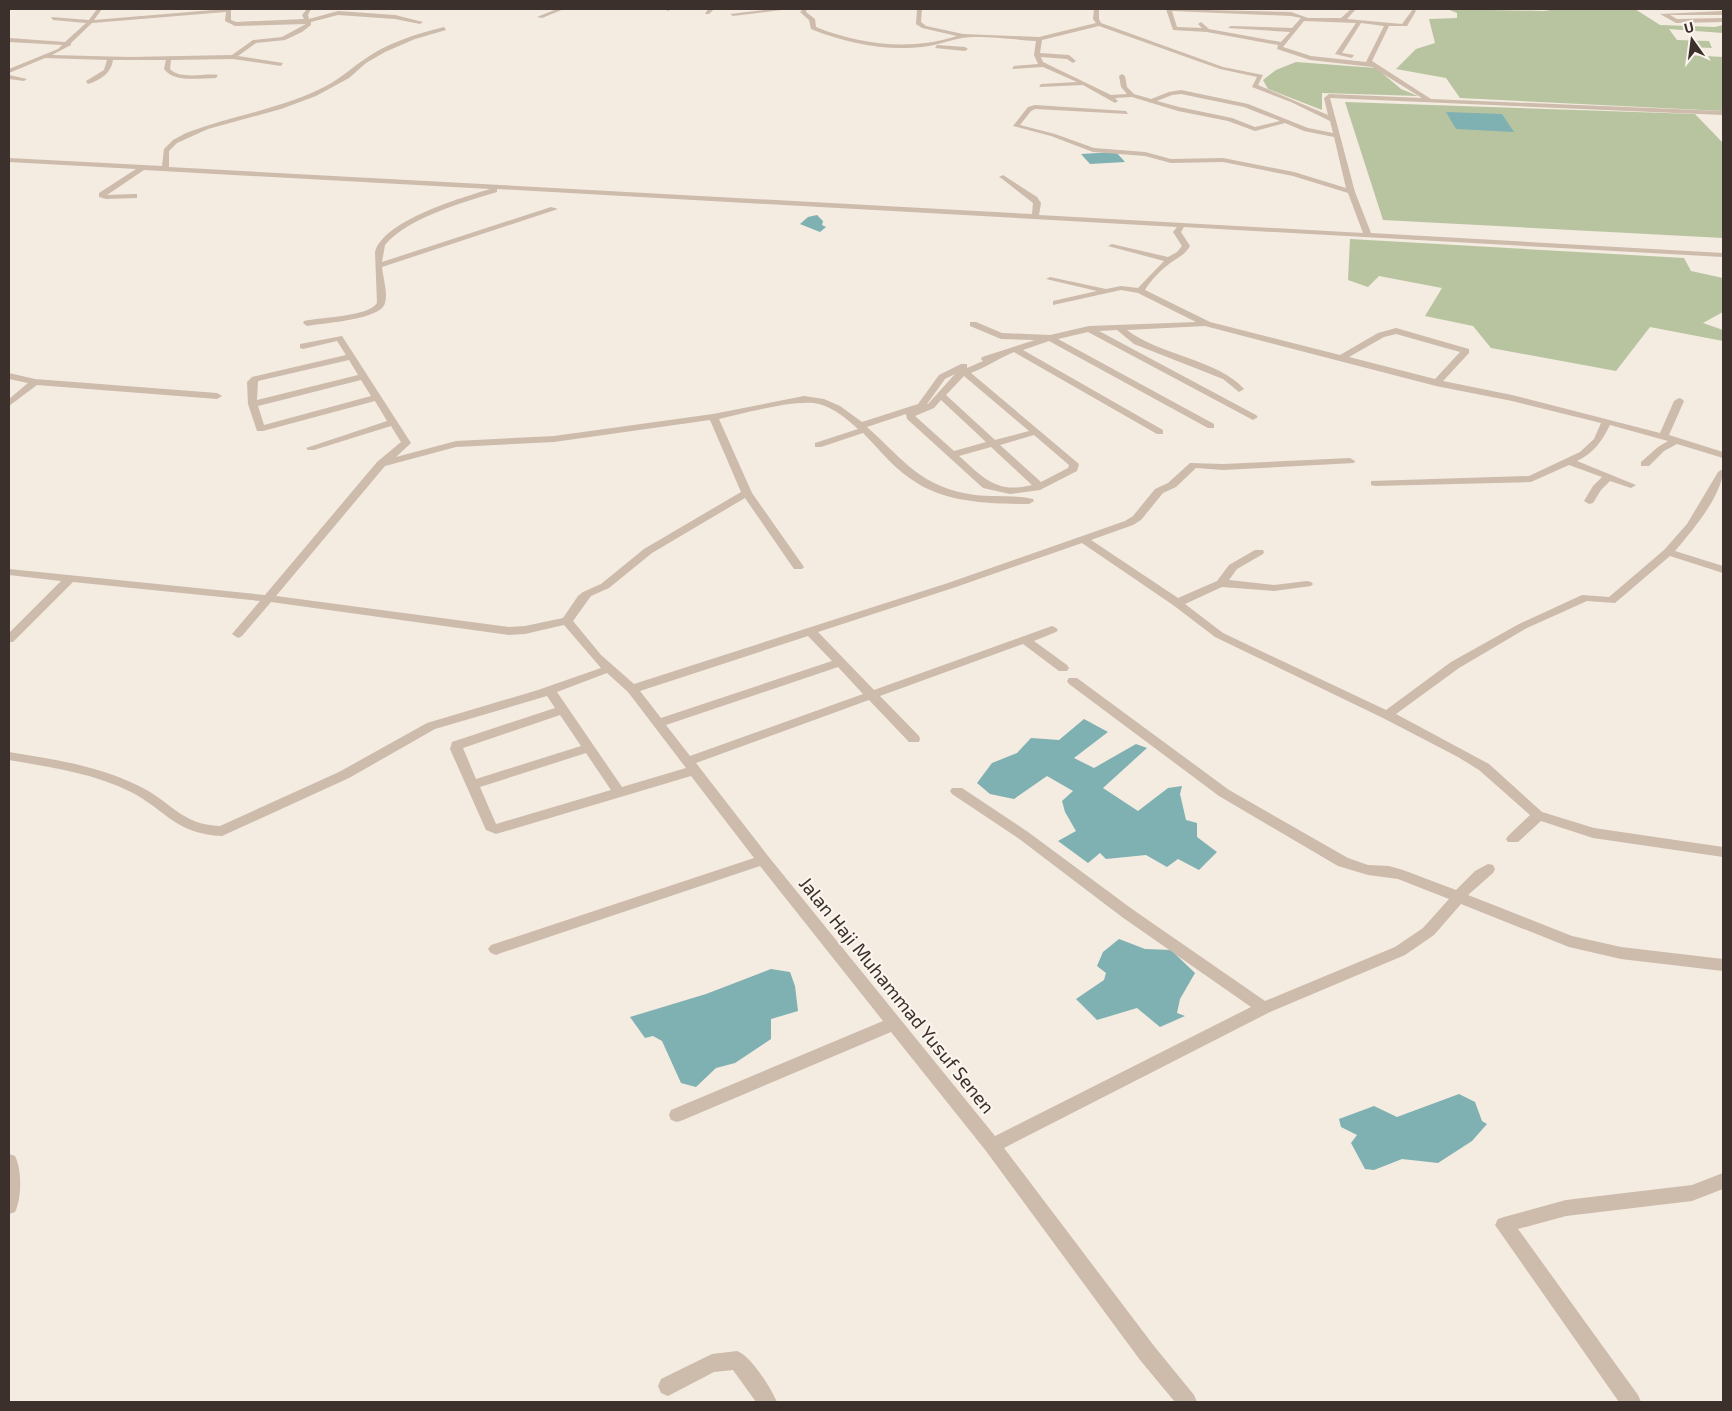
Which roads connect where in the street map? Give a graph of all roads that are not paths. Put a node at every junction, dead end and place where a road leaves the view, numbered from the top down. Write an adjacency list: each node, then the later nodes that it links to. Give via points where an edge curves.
1 (99, 9): 24 (street)
2 (237, 9): 10 (street)
3 (309, 9): 23 (street, via 305,15)
4 (561, 9): 16 (street)
5 (786, 9): 11 (street)
6 (805, 9): 38 (street, via 803,12 812,19 813,28 824,33 872,44)
7 (919, 9): 34 (street, via 918,23 924,27)
8 (1097, 9): 29 (street)
9 (1354, 9): 21 (street)
10 (229, 10): 23 (street, via 230,23 254,25); 24 (street)
11 (764, 10): 14 (street)
12 (1196, 11): 18 (street, via 1292,14); 19 (street); 31 (street, via 1169,9 1175,29)
13 (1413, 11): 30 (street, via 1406,26)
14 (736, 12)
15 (1723, 13): 22 (street, via 1663,14 1676,21)
16 (540, 17)
17 (53, 18): 24 (street)
18 (1306, 18): 21 (street); 27 (street)
19 (1199, 19): 20 (street); 31 (street)
20 (1208, 19)
21 (1344, 20): 28 (street)
22 (1723, 20)
23 (307, 21): 25 (street, via 338,13); 44 (street, via 309,24 300,31 279,40 255,41)
24 (90, 22): 37 (street)
25 (420, 22)
26 (1290, 22): 27 (street)
27 (1300, 22): 33 (street)
28 (1359, 22): 30 (street); 46 (street, via 1338,54)
29 (1099, 24): 35 (street); 67 (street, via 1222,68 1261,76 1254,86)
30 (1387, 25): 46 (street)
31 (1205, 28): 33 (street); 39 (street)
32 (444, 29): 72 (street, via 400,42 322,92 185,136 166,150)
33 (1293, 30): 39 (street)
34 (963, 36): 35 (street); 38 (street, via 946,42)
35 (1039, 39): 41 (street)
36 (9, 40): 37 (street)
37 (69, 44): 42 (street)
38 (922, 44): 40 (street)
39 (1282, 44): 52 (street, via 1281,50 1310,58)
40 (965, 49)
41 (1037, 55): 48 (street, via 1069,57); 51 (street, via 1037,60)
42 (46, 57): 45 (street); 49 (street)
43 (169, 57): 44 (street); 45 (street); 55 (street, via 167,69 174,74)
44 (233, 57): 50 (street)
45 (110, 58): 59 (street, via 104,76)
46 (1370, 58): 52 (street, via 1369,62)
47 (16, 61): 49 (street)
48 (1072, 61)
49 (30, 62): 54 (street)
50 (281, 64)
51 (1043, 65): 53 (street); 60 (street)
52 (1374, 65): 64 (street)
53 (1014, 68)
54 (9, 71)
55 (216, 76)
56 (1122, 76): 62 (street, via 1124,87)
57 (9, 77): 58 (street)
58 (24, 79)
59 (88, 82)
60 (1086, 84): 61 (street); 63 (street)
61 (1041, 86)
62 (1132, 95): 63 (street); 65 (street)
63 (1110, 97): 75 (street, via 1129,116 1038,105 1029,108 1016,126 1093,150 1145,154 1171,161 1223,160 1294,174)
64 (1428, 99): 66 (street); 67 (street, via 1329,96)
65 (1151, 101): 68 (street, via 1224,117 1255,129); 68 (street, via 1182,92 1246,105)
66 (1723, 113)
67 (1333, 120): 69 (street)
68 (1286, 121): 69 (street, via 1306,130)
69 (1338, 136): 75 (street)
70 (9, 160): 71 (street)
71 (142, 168): 72 (street); 76 (street, via 102,195)
72 (165, 170): 74 (street)
73 (1003, 176): 78 (street, via 1034,199 1037,203)
74 (504, 188): 78 (street); 84 (street, via 479,195 394,231 382,244)
75 (1351, 192): 80 (street)
76 (134, 196)
77 (554, 209): 84 (street)
78 (1035, 216): 79 (street)
79 (1181, 226): 80 (street); 83 (street, via 1178,234 1186,246 1183,252)
80 (1368, 236): 82 (street)
81 (1112, 246): 83 (street)
82 (1723, 255)
83 (1170, 260): 87 (street)
84 (379, 266): 89 (street, via 381,303 378,308 357,316)
85 (1050, 279): 86 (street)
86 (1105, 291): 87 (street, via 1124,288); 88 (street)
87 (1140, 291): 91 (street)
88 (1056, 303)
89 (307, 323)
90 (973, 324): 94 (street, via 1001,336)
91 (1207, 324): 92 (street); 99 (street)
92 (1119, 328): 93 (street); 105 (street, via 1137,342 1226,377)
93 (1089, 329): 94 (street); 113 (street)
94 (1050, 338): 96 (street); 116 (street)
95 (303, 346): 98 (street, via 339,338)
96 (1015, 349): 97 (street); 119 (street)
97 (993, 356): 100 (street, via 987,363); 117 (street, via 942,377 917,408)
98 (350, 357): 102 (street); 111 (street, via 255,379 252,382)
99 (1341, 358): 104 (street); 104 (street, via 1381,335 1396,331 1466,351)
100 (965, 372): 106 (street); 118 (street)
101 (9, 376): 103 (street)
102 (362, 377): 108 (street); 111 (street)
103 (35, 382): 107 (street); 110 (street)
104 (1436, 383): 114 (street)
105 (1239, 389)
106 (941, 395): 122 (street); 125 (street, via 928,408 910,416)
107 (216, 396)
108 (375, 398): 111 (street, via 260,429); 115 (street)
109 (1679, 401): 120 (street)
110 (9, 402)
111 (253, 404)
112 (713, 417): 117 (street, via 818,398); 129 (street, via 554,439 456,444); 136 (street)
113 (1253, 417)
114 (1607, 421): 120 (street); 127 (street, via 1598,440 1583,454)
115 (391, 423): 124 (street); 129 (street, via 406,443)
116 (1211, 426)
117 (862, 428): 123 (street); 137 (street, via 910,473 936,488 1008,502)
118 (1036, 432): 122 (street); 135 (street, via 1074,464 1073,469)
119 (1160, 432)
120 (1664, 435): 121 (street)
121 (1678, 440): 126 (street); 130 (street, via 1661,449)
122 (994, 443): 125 (street); 135 (street)
123 (818, 445)
124 (311, 448)
125 (951, 455): 135 (street, via 987,486 1002,492 1024,492)
126 (1723, 455)
127 (1569, 460): 132 (street); 133 (street, via 1531,479)
128 (1350, 461): 139 (street, via 1223,467 1194,465 1172,485 1157,493 1133,521)
129 (381, 464): 148 (street)
130 (1646, 464)
131 (1723, 472): 141 (street, via 1691,526)
132 (1608, 477): 134 (street); 138 (street)
133 (1375, 483)
134 (1631, 485)
135 (1040, 487)
136 (748, 493): 142 (street); 150 (street, via 648,551 605,586 587,594)
137 (1029, 501)
138 (1589, 501)
139 (1083, 539): 149 (street); 152 (street)
140 (1259, 552): 146 (street, via 1234,566)
141 (1668, 552): 143 (street); 164 (street, via 1611,601 1586,598 1523,626 1455,665)
142 (798, 567)
143 (1723, 570)
144 (9, 572): 145 (street)
145 (69, 579): 148 (street); 154 (street)
146 (1221, 583): 147 (street, via 1274,588); 149 (street)
147 (1306, 584)
148 (266, 598): 150 (street, via 509,630); 153 (street)
149 (1177, 603): 164 (street, via 1229,641)
150 (567, 621): 158 (street, Jalan Haji Muhammad Yusuf Senen)
151 (1052, 630): 155 (street)
152 (810, 631): 156 (street); 160 (street)
153 (238, 634)
154 (9, 639)
155 (1025, 640): 157 (street); 162 (street)
156 (840, 662): 162 (street); 165 (street)
157 (1062, 668)
158 (608, 669): 160 (street, Jalan Haji Muhammad Yusuf Senen); 161 (street)
159 (1073, 681): 178 (street, via 1224,793 1343,862 1368,870 1403,875)
160 (632, 689): 165 (street, Jalan Haji Muhammad Yusuf Senen)
161 (550, 690): 163 (street); 168 (street, via 431,726 344,774 222,831 208,831 181,823 160,803 134,789 71,766)
162 (871, 695): 166 (street); 169 (street)
163 (563, 710): 167 (street); 170 (street, via 457,745)
164 (1387, 715): 173 (street, via 1474,760)
165 (658, 723): 169 (street, Jalan Haji Muhammad Yusuf Senen)
166 (914, 739)
167 (589, 748): 170 (street); 172 (street)
168 (9, 756)
169 (691, 765): 172 (street); 176 (street, Jalan Haji Muhammad Yusuf Senen)
170 (472, 784): 172 (street, via 491,827 496,829)
171 (957, 791): 181 (street)
172 (619, 792)
173 (1537, 815): 174 (street); 175 (street, via 1593,833)
174 (1513, 838)
175 (1723, 852)
176 (763, 860): 179 (street); 182 (street, Jalan Haji Muhammad Yusuf Senen)
177 (1488, 869): 178 (street)
178 (1456, 898): 180 (street, via 1507,914 1569,940 1621,953); 181 (street, via 1433,927 1400,951)
179 (496, 949)
180 (1723, 965)
181 (1264, 1008): 184 (street)
182 (893, 1024): 183 (street); 184 (street, Jalan Haji Muhammad Yusuf Senen)
183 (677, 1115)
184 (992, 1146): 190 (street, Jalan Haji Muhammad Yusuf Senen)
185 (9, 1161): 187 (street)
186 (1723, 1181): 191 (street, via 1692,1193 1566,1208 1504,1225)
187 (9, 1206)
188 (668, 1386): 189 (street, via 712,1363 737,1360)
189 (766, 1402)
190 (1187, 1402)
191 (1631, 1402)

